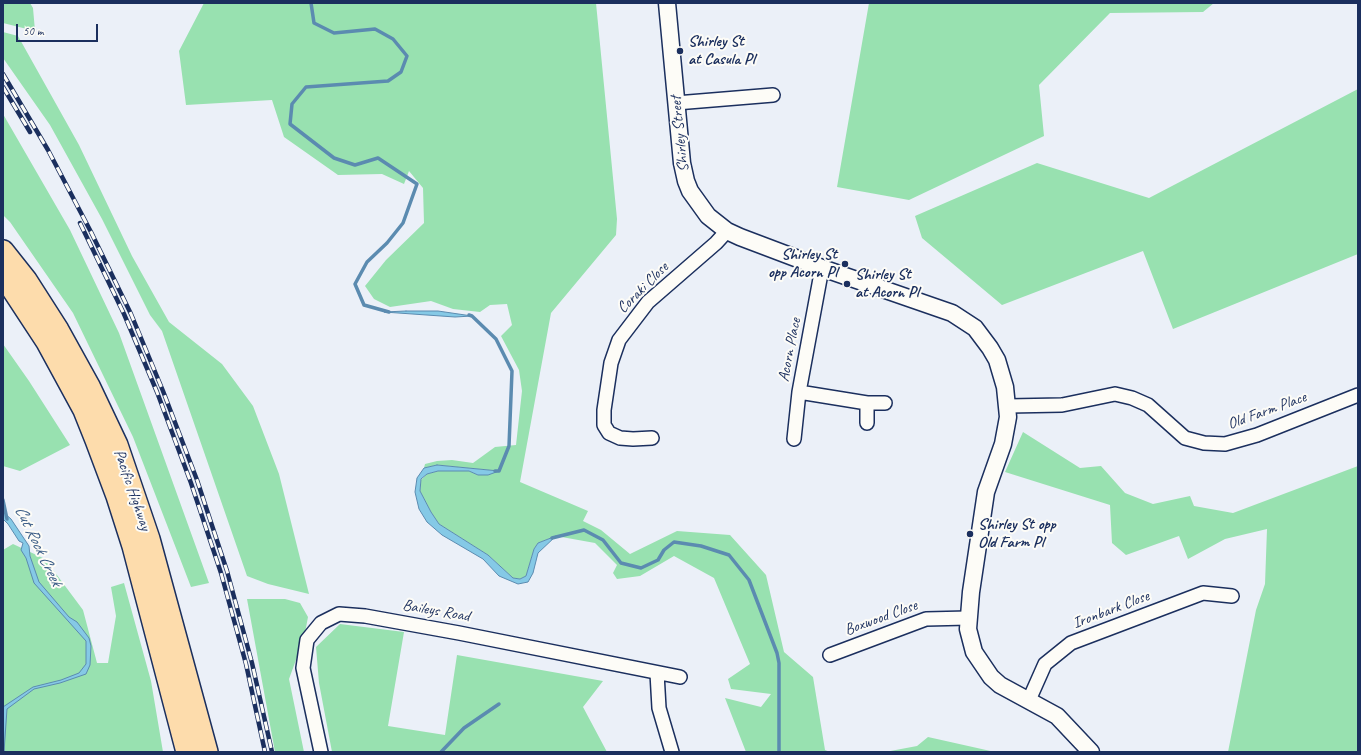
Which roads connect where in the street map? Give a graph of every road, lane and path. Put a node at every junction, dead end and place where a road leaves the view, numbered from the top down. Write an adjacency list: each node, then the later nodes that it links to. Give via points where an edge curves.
1 (667, 3): 3 (street, Shirley Street)
2 (773, 95): 3 (street)
3 (676, 103): 4 (street, Shirley Street, via 686,182 697,203)
4 (727, 231): 6 (street, Shirley Street); 13 (street, Coraki Close, via 648,302 619,340 611,363 604,425 609,433 620,438)
5 (5, 262): 21 (main road, Pacific Highway, via 84,410 117,496 133,546); 22 (main road, Pacific Highway, via 58,330 89,386 117,445 149,539)
6 (822, 268): 7 (street, Acorn Place); 11 (street, Shirley Street, via 952,313 964,320 983,336 997,360 1006,387)
7 (799, 392): 9 (street); 14 (street, Acorn Place)
8 (1358, 395): 11 (street, Old Farm Place, via 1257,435 1225,444 1204,443 1185,438 1148,405 1115,394 1062,405)
9 (867, 403): 10 (street); 12 (street)
10 (885, 403)
11 (1008, 406): 16 (street, Shirley Street, via 1006,430 986,492)
12 (867, 423)
13 (652, 438)
14 (794, 439)
15 (1232, 596): 20 (street, Ironbark Close, via 1203,593 1071,643 1045,664)
16 (968, 618): 17 (street, Boxwood Close, via 926,619); 20 (street, Shirley Street, via 971,642 981,666 1000,686)
17 (830, 654)
18 (657, 673): 19 (street, Baileys Road); 23 (street, Baileys Road, via 459,633 365,616 339,614 321,623 308,640 303,668); 24 (street, via 659,708)
19 (680, 677)
20 (1029, 700): 25 (street, Shirley Street, via 1057,716)
21 (187, 752)
22 (207, 752)
23 (321, 752)
24 (672, 752)
25 (1091, 752)

